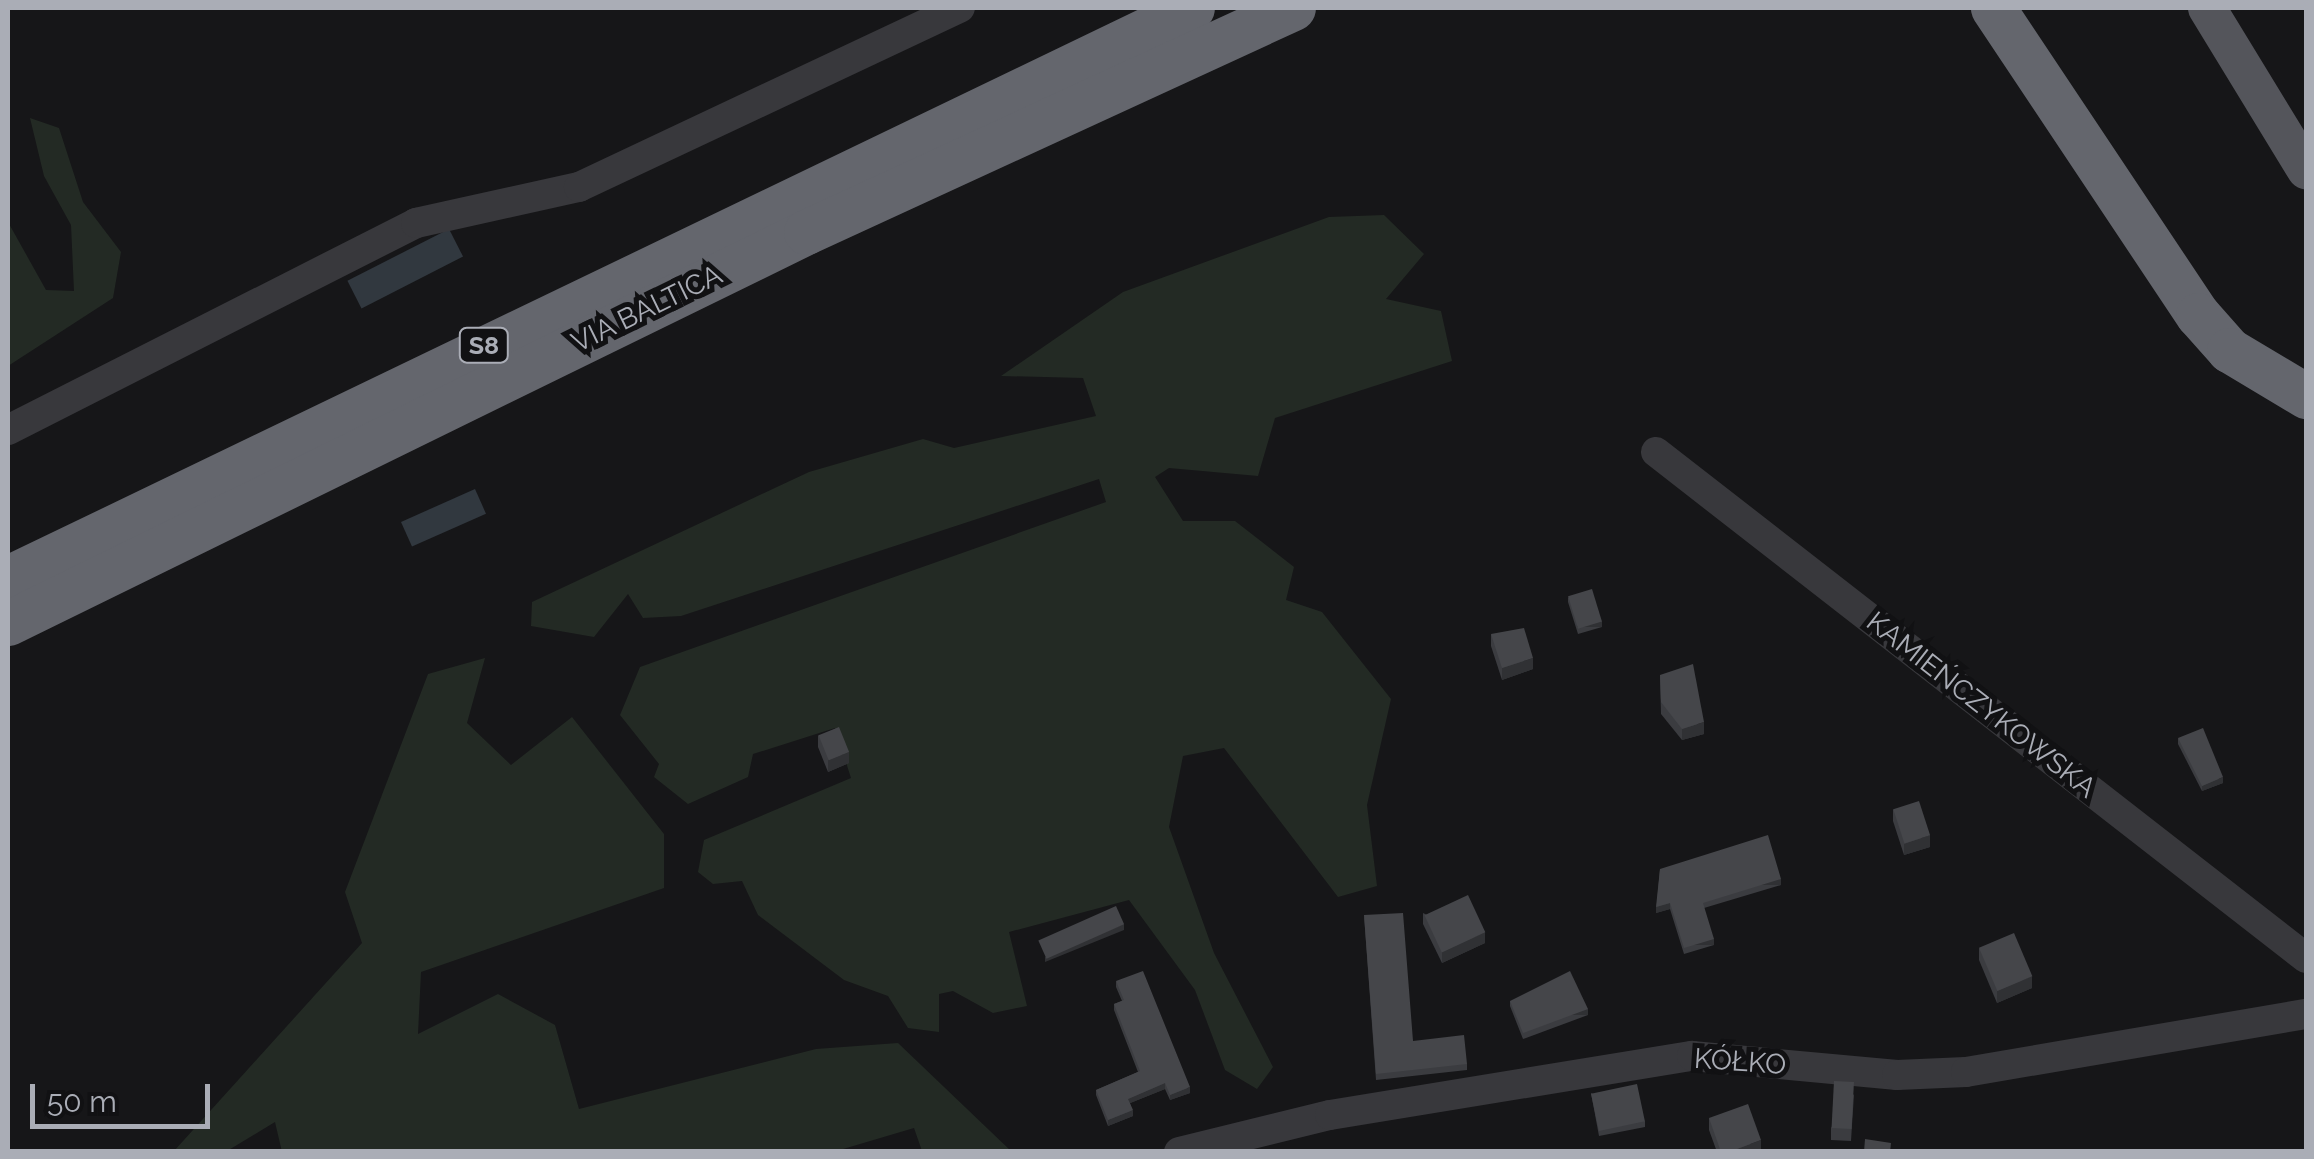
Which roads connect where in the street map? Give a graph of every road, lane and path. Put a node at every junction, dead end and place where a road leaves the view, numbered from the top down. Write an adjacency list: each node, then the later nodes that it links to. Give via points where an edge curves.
1 (960, 8): 10 (street, via 579,186 416,223)
2 (1192, 8): 12 (highway, VIA BALTICA / S8)
3 (1293, 8): 13 (highway, VIA BALTICA / S8, via 806,232)
4 (1993, 8): 9 (highway, via 2198,315)
5 (2207, 8): 6 (main road)
6 (2271, 106): 7 (main road); 8 (main road)
7 (2306, 149)
8 (2306, 170)
9 (2297, 385)
10 (8, 430)
11 (1656, 452): 14 (street, KAMIEŃCZYKOWSKA)
12 (8, 578)
13 (8, 623)
14 (2306, 958)
15 (2306, 1014): 16 (street, KÓŁKO, via 1966,1072 1897,1075 1692,1056 1330,1115)
16 (1178, 1152)

